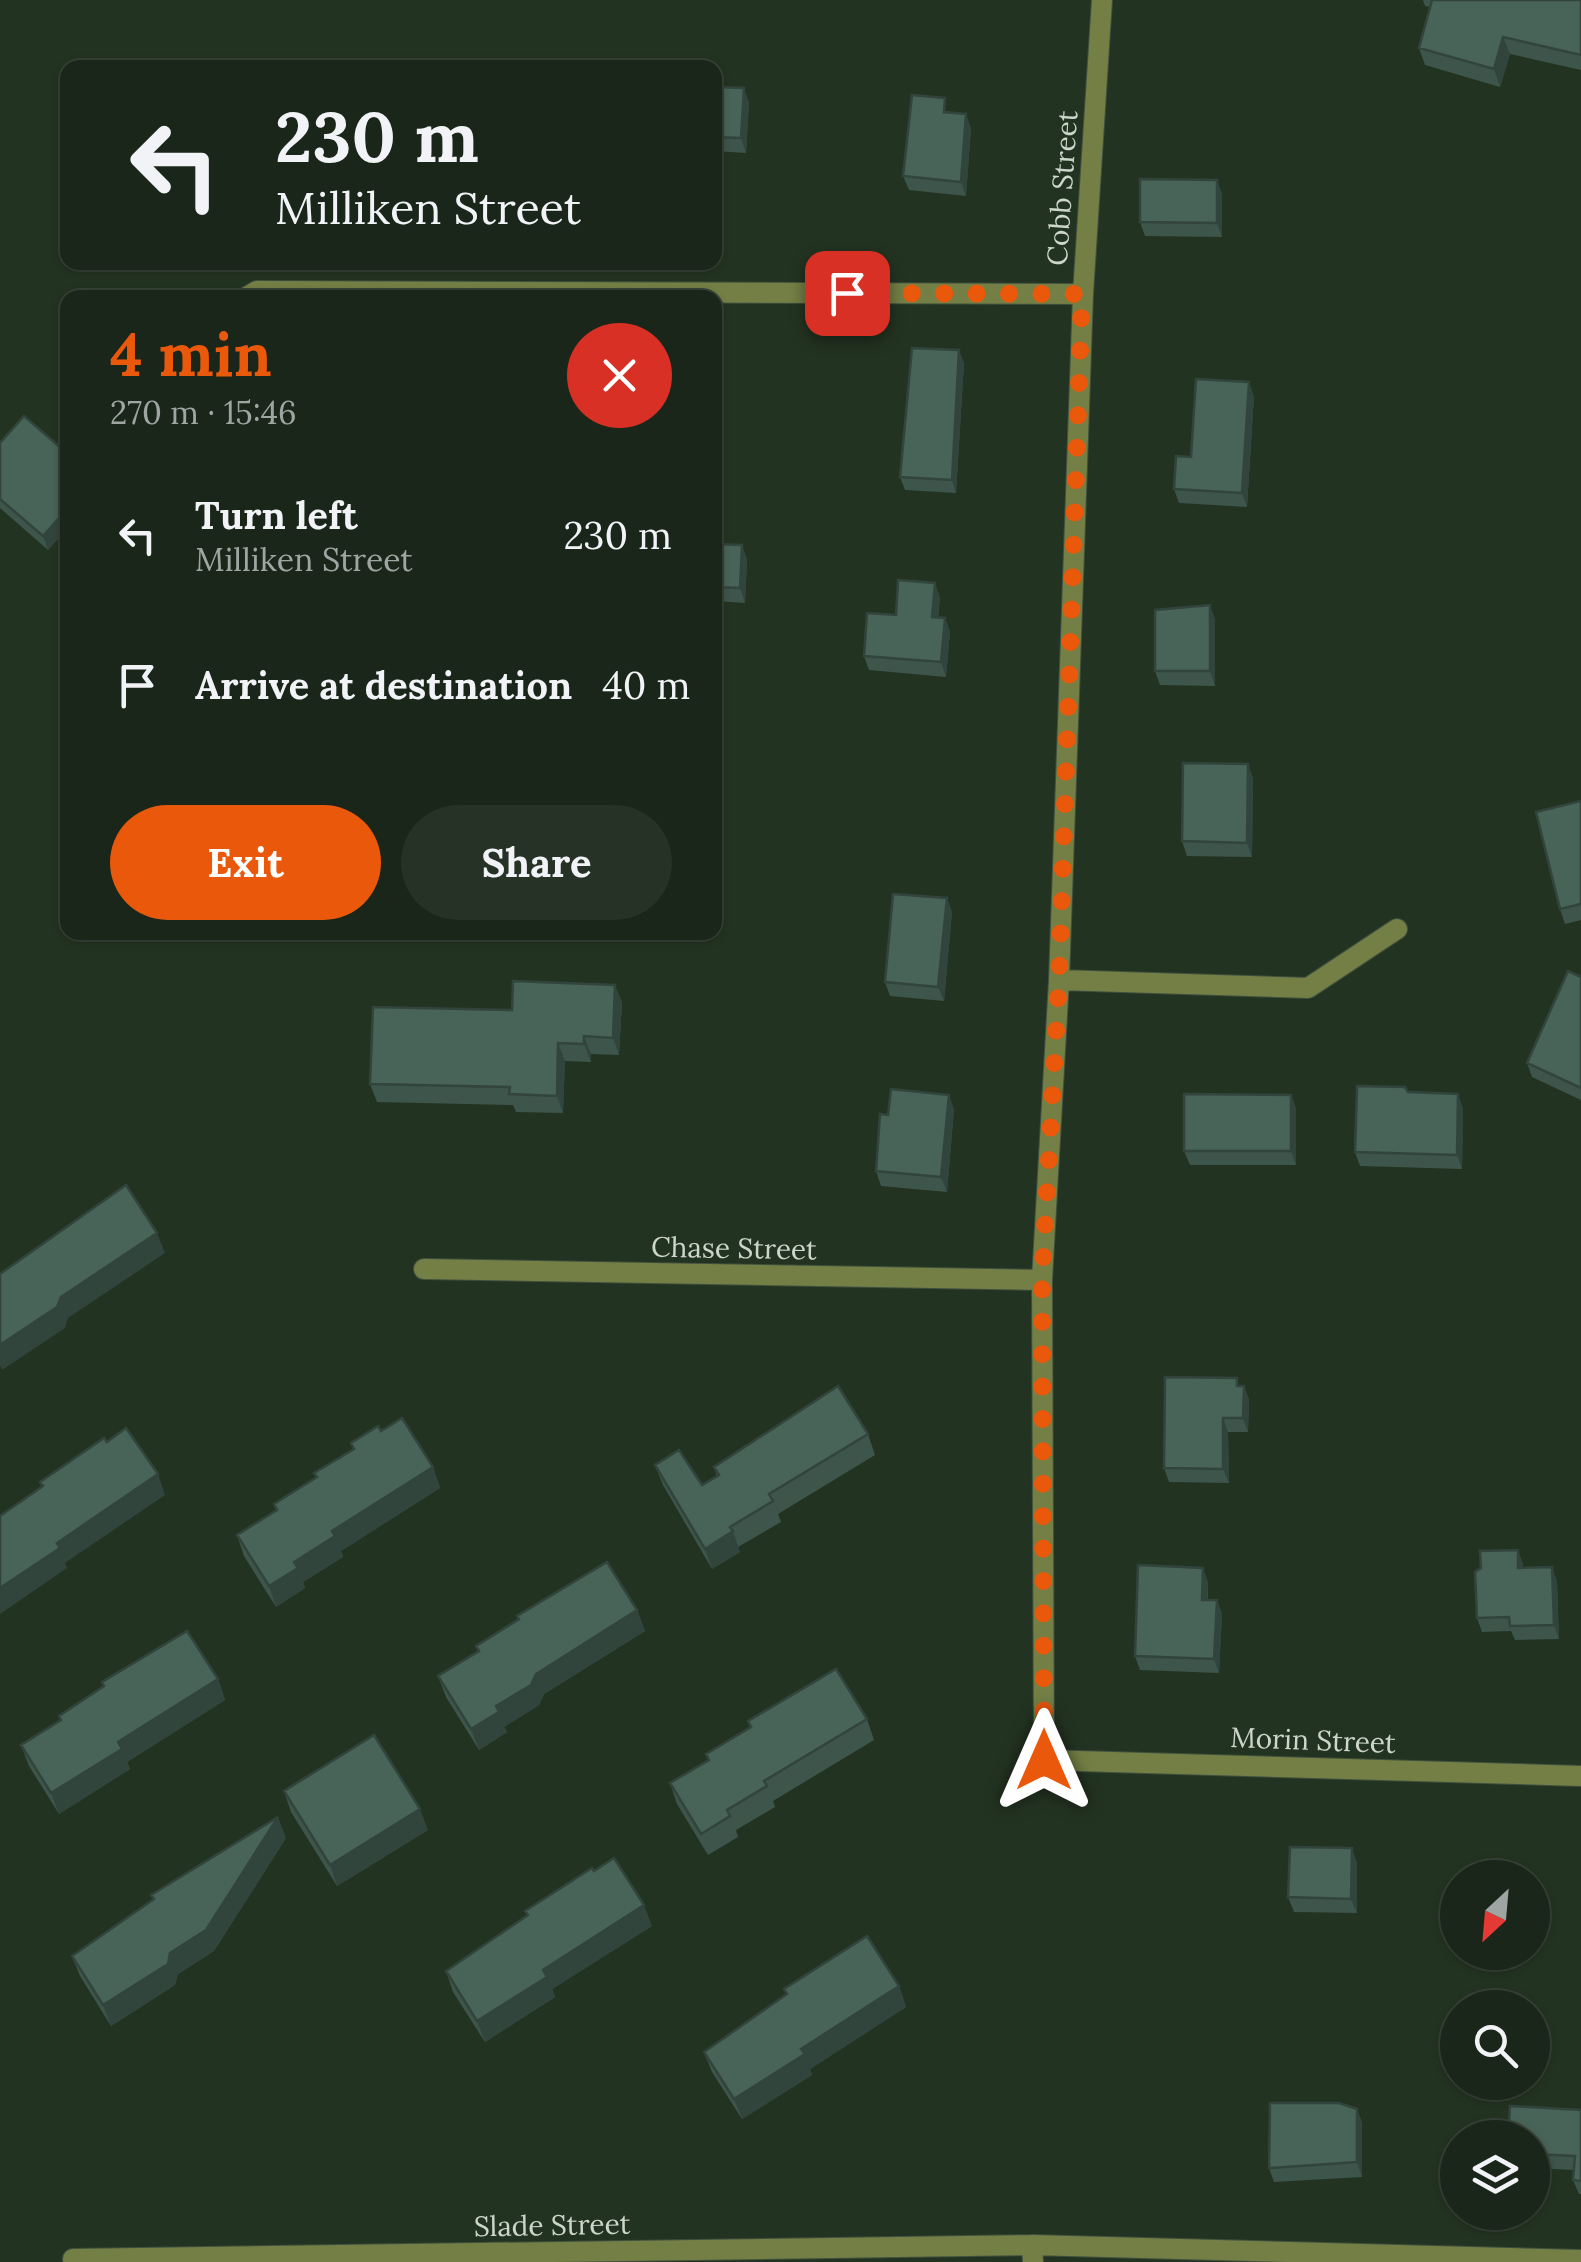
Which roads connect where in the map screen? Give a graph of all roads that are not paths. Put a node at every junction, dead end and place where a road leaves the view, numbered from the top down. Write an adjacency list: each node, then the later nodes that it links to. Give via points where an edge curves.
1 (1102, 0): 3 (street, Cobb Street)
2 (722, 293): 3 (street)
3 (1082, 294): 5 (street, Cobb Street)
4 (1396, 928): 5 (street, via 1308,988)
5 (1059, 980): 7 (street, Cobb Street)
6 (424, 1270): 7 (street, Chase Street)
7 (1042, 1280): 8 (street, Cobb Street)
8 (1044, 1760): 9 (street, Morin Street)
9 (1581, 1776)
10 (1033, 2254): 11 (street, Slade Street); 12 (street, Slade Street)
11 (73, 2259)
12 (1581, 2260)

